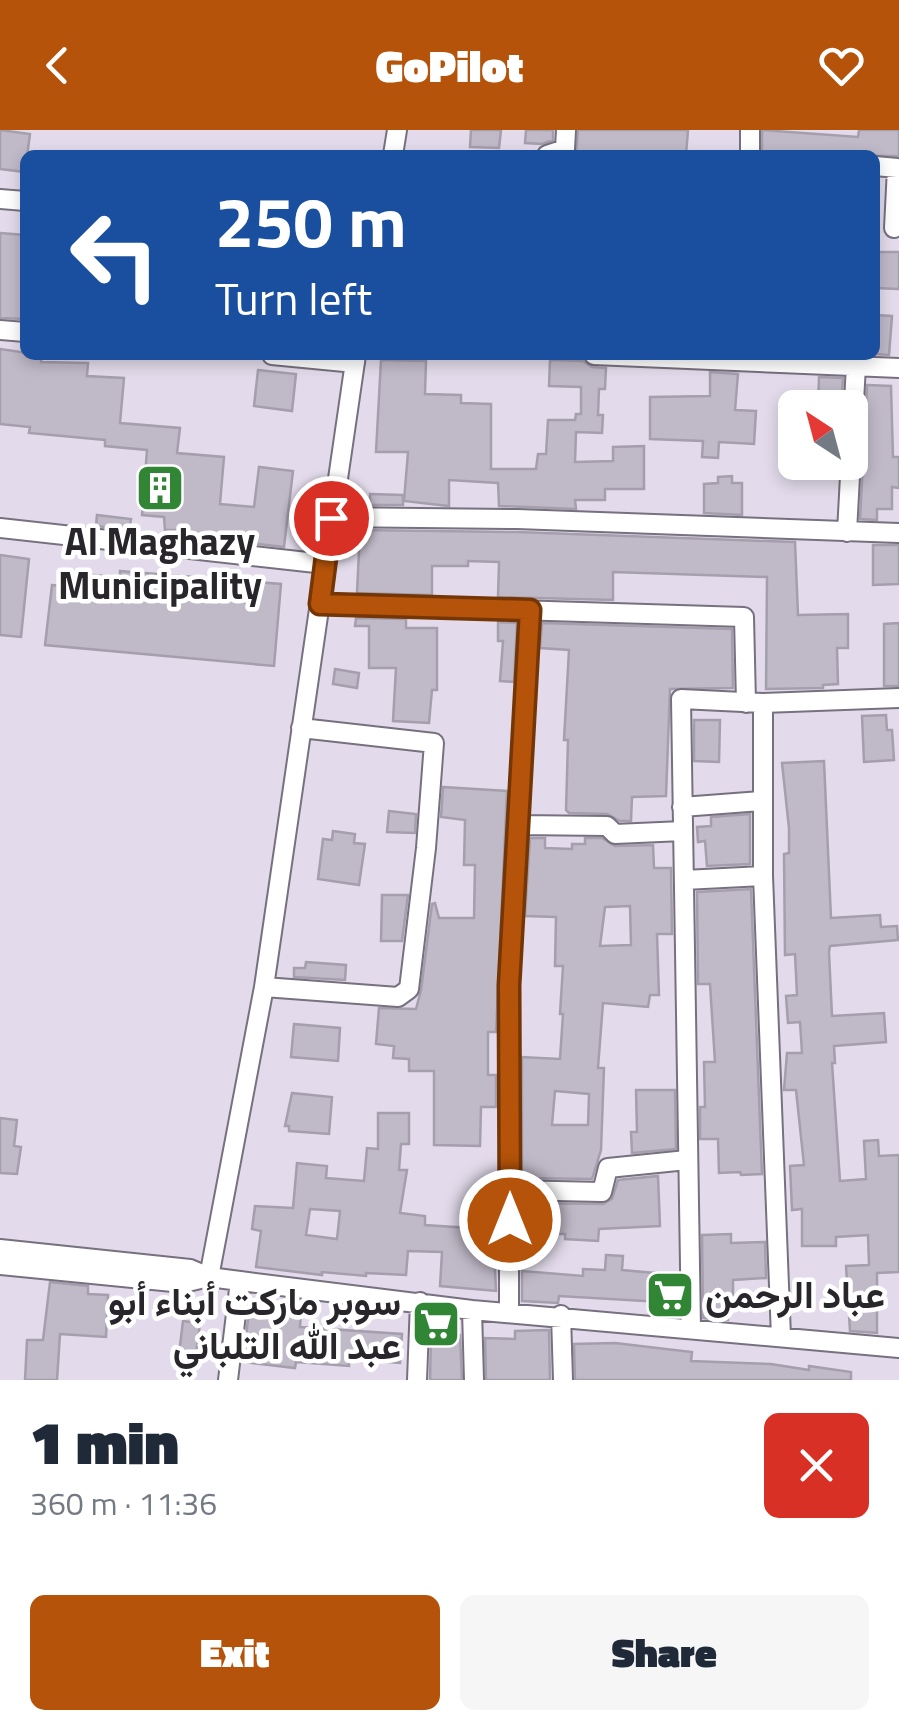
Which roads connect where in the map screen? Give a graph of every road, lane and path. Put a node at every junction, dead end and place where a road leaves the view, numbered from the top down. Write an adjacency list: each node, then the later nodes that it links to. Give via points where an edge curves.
1 (880, 166): 2 (street, via 897,168)
2 (889, 227)
3 (356, 360): 7 (street)
4 (723, 360): 5 (street)
5 (856, 365): 6 (street); 9 (street)
6 (899, 368)
7 (331, 518): 9 (street); 11 (street)
8 (0, 528): 11 (street)
9 (847, 532): 10 (street)
10 (899, 533)
11 (325, 564): 12 (street)
12 (320, 604): 13 (street); 16 (street)
13 (530, 610): 15 (street, via 744,618); 19 (street)
14 (899, 698): 15 (street)
15 (755, 703): 17 (street); 18 (street, via 681,700)
16 (302, 728): 23 (street); 23 (street, via 434,743 410,989 398,997)
17 (761, 801): 18 (street); 21 (street)
18 (682, 806): 20 (street)
19 (520, 826): 20 (street, via 607,826 615,834); 25 (street, via 509,985)
20 (683, 830): 22 (street)
21 (763, 876): 22 (street); 35 (street)
22 (684, 880): 24 (street)
23 (264, 987): 28 (street)
24 (687, 1160): 25 (street, via 608,1168 602,1192); 34 (street)
25 (510, 1190): 32 (street)
26 (0, 1250): 28 (street)
27 (0, 1265): 28 (street, via 183,1284)
28 (209, 1276): 29 (street)
29 (240, 1281): 30 (street); 37 (street)
30 (420, 1302): 31 (street); 38 (street)
31 (472, 1310): 32 (street); 39 (street)
32 (508, 1311): 33 (street)
33 (561, 1316): 34 (street); 40 (street)
34 (692, 1328): 35 (street)
35 (781, 1336): 36 (street)
36 (899, 1348)
37 (228, 1380)
38 (417, 1380)
39 (474, 1380)
40 (563, 1380)

